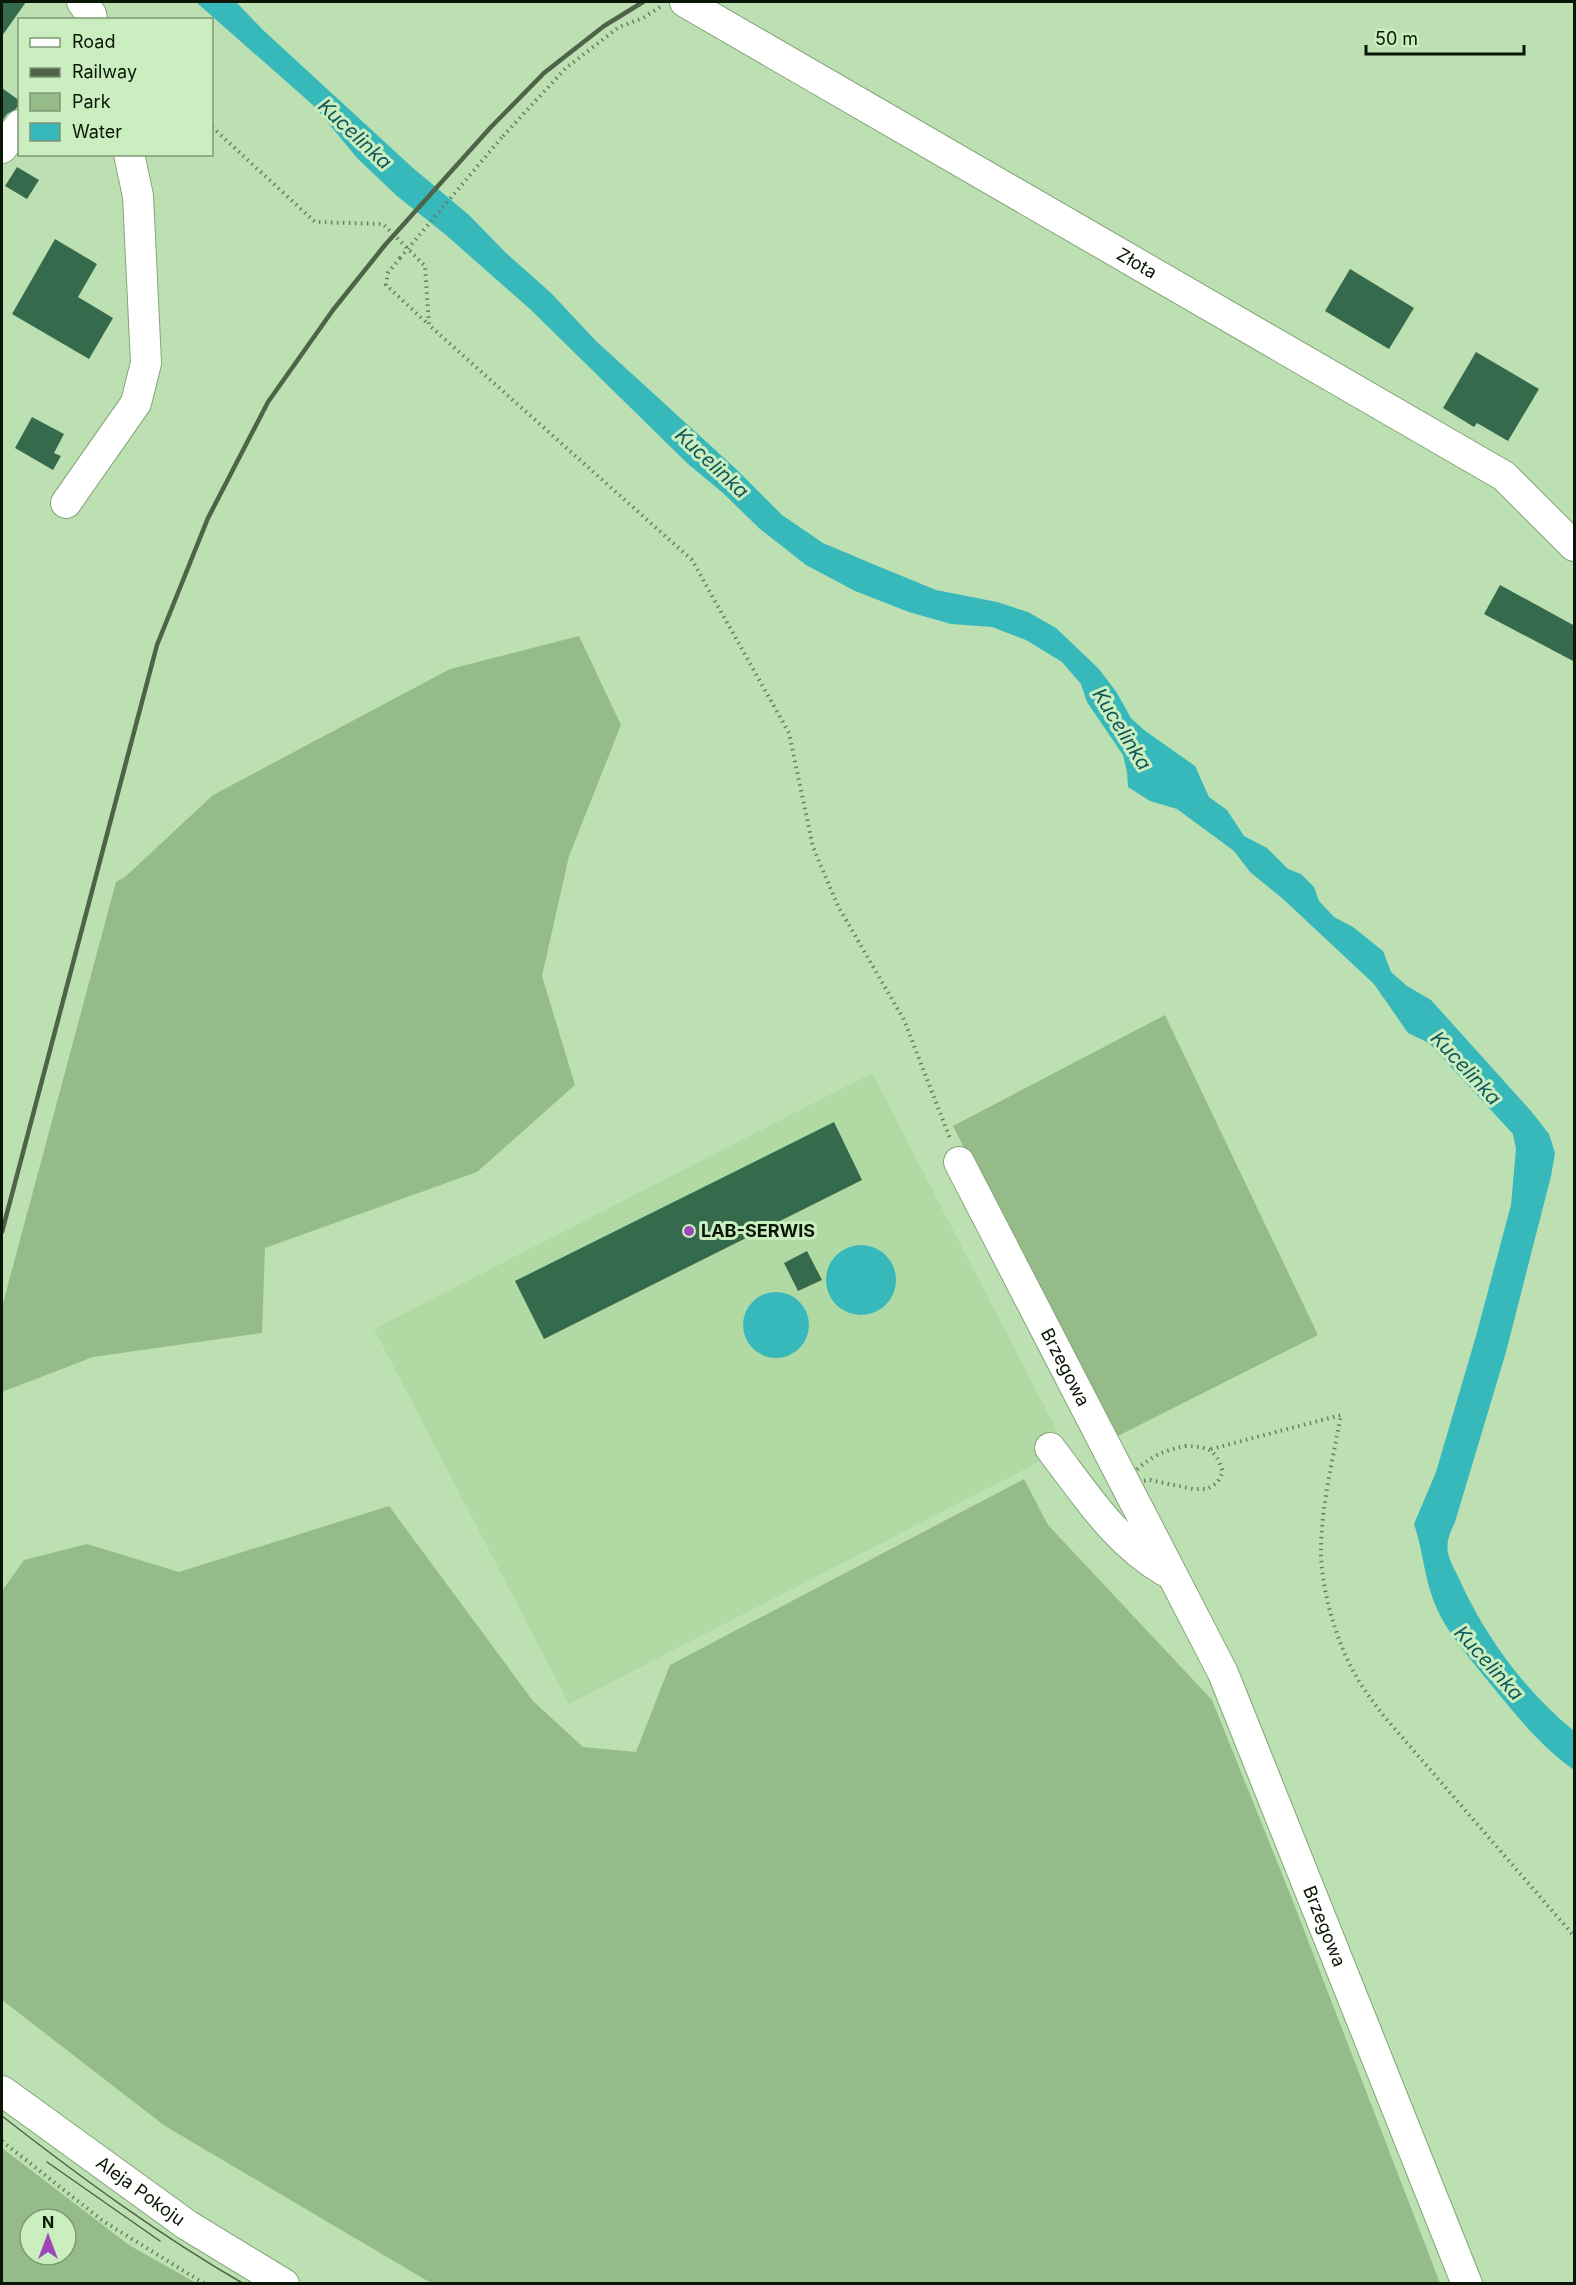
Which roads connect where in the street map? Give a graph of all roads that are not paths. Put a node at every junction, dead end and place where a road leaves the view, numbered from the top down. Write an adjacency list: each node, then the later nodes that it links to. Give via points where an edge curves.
1 (81, 2): 3 (street)
2 (685, 2): 8 (street, Złota, via 1504,476)
3 (92, 18)
4 (18, 128): 5 (street)
5 (2, 148)
6 (129, 156): 7 (street, via 138,196 146,363 136,403)
7 (66, 502)
8 (1575, 546)
9 (959, 1162): 11 (street, Brzegowa)
10 (1050, 1448): 11 (street, via 1111,1528 1148,1561)
11 (1170, 1574): 14 (street, Brzegowa, via 1222,1674)
12 (2, 2091): 13 (street, Aleja Pokoju, via 187,2224)
13 (284, 2283)
14 (1467, 2283)

